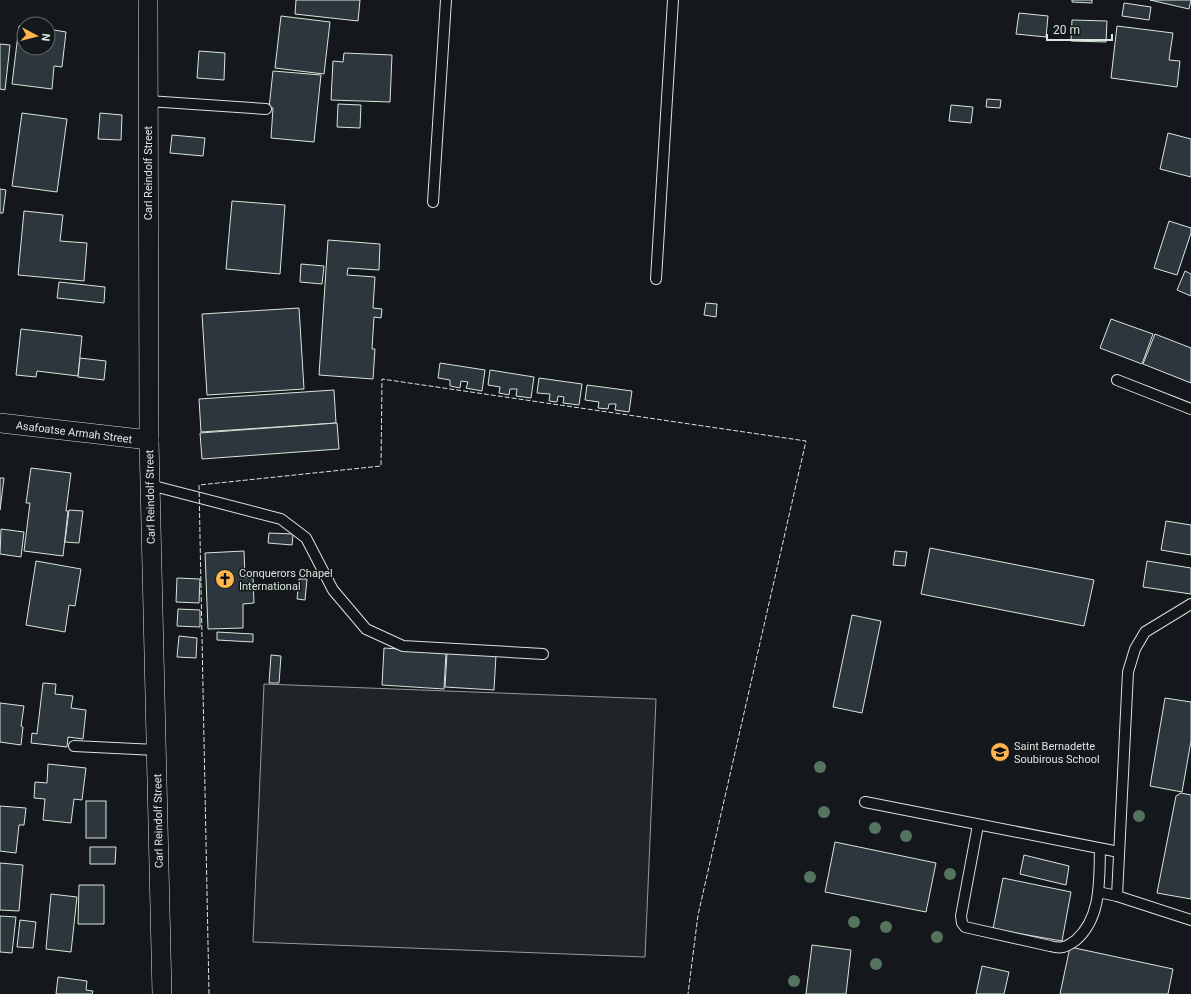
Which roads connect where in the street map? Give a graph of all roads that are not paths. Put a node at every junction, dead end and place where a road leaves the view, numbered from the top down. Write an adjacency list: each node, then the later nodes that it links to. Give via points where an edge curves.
1 (148, 0): 4 (street, Carl Reindolf Street)
2 (446, 0): 6 (lane)
3 (673, 0): 7 (lane)
4 (148, 101): 5 (lane); 11 (street, Carl Reindolf Street)
5 (266, 109)
6 (432, 202)
7 (656, 279)
8 (1117, 380): 9 (lane)
9 (1191, 409)
10 (0, 423): 11 (street, Asafoatse Armah Street)
11 (149, 440): 12 (street, Carl Reindolf Street)
12 (150, 485): 14 (lane, via 281,519 306,538 333,590 366,629 403,646); 16 (street, Carl Reindolf Street)
13 (1191, 604): 20 (lane, via 1146,632 1135,650 1130,665)
14 (543, 654)
15 (74, 746): 16 (lane)
16 (156, 750): 24 (street, Carl Reindolf Street)
17 (865, 802): 18 (lane)
18 (978, 825): 19 (lane); 21 (lane, via 961,916 965,927 1062,947 1081,936 1088,926)
19 (1100, 849): 20 (lane); 21 (lane)
20 (1119, 852): 22 (lane)
21 (1098, 892): 22 (lane)
22 (1117, 896): 23 (lane)
23 (1191, 920)
24 (162, 994)

